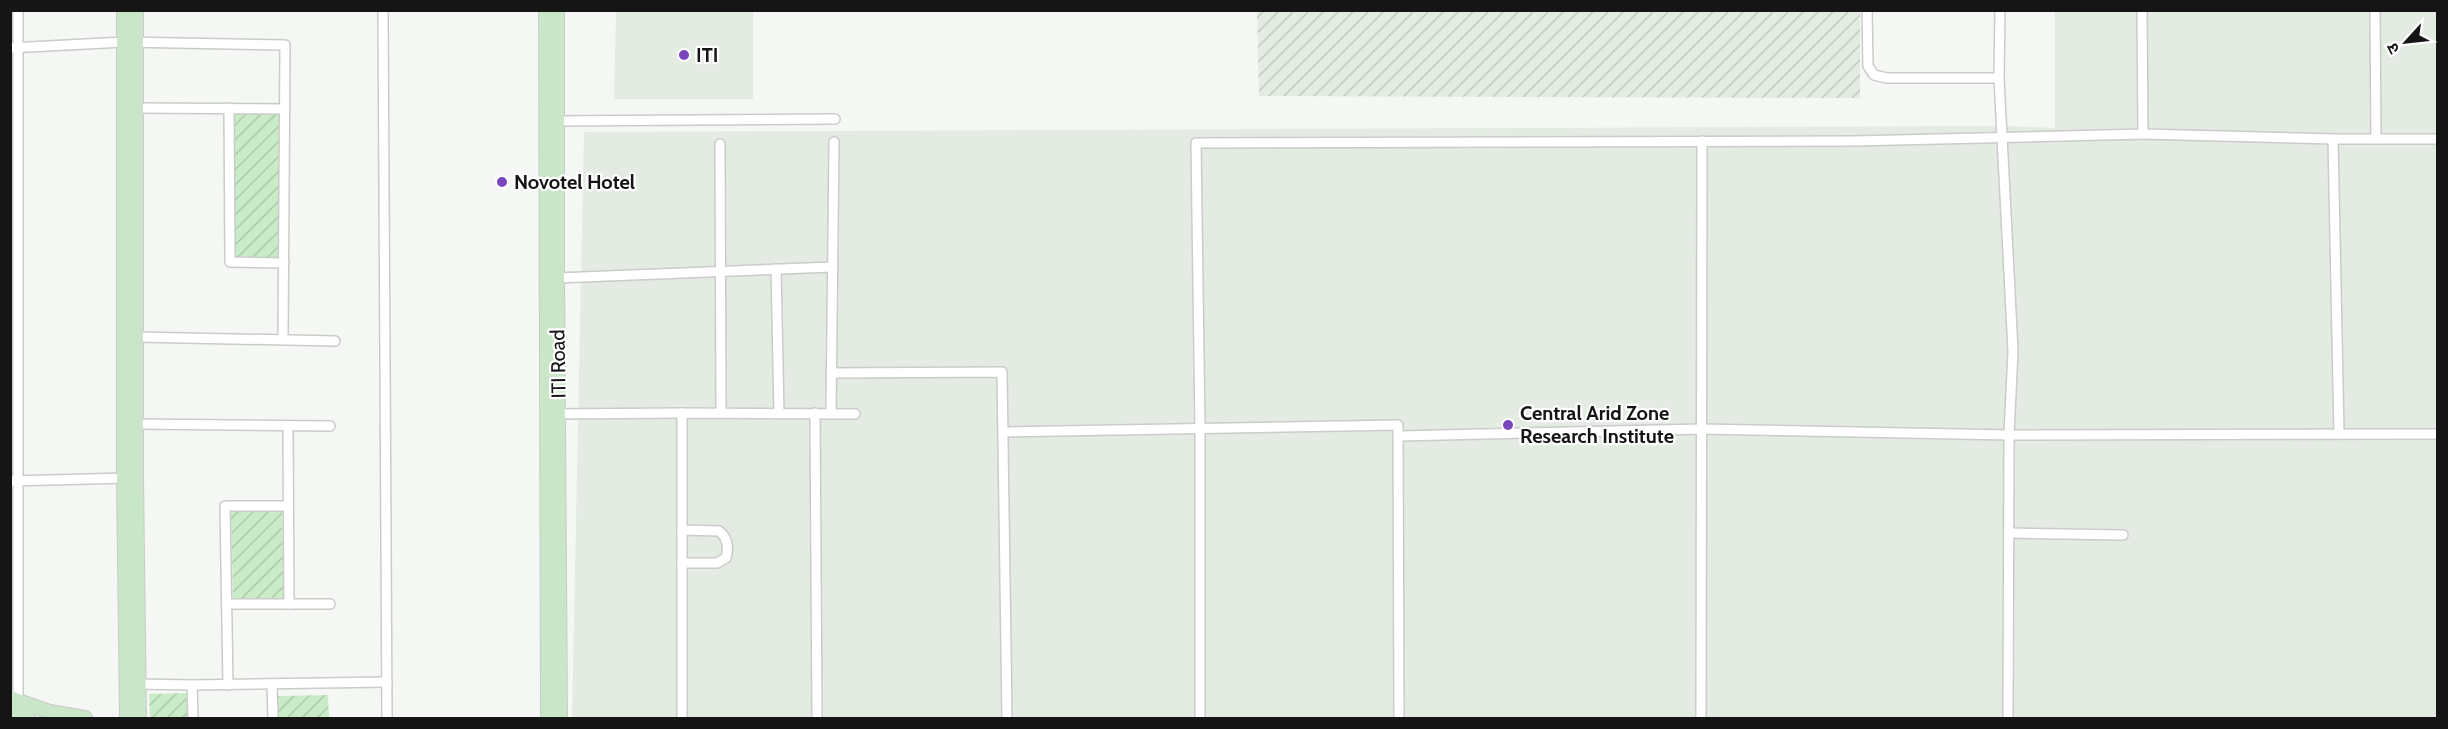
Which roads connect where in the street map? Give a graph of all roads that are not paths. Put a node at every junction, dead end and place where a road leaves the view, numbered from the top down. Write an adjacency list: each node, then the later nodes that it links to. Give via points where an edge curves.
1 (18, 10): 12 (street)
2 (124, 10): 11 (street)
3 (136, 10): 11 (street)
4 (383, 10): 67 (street)
5 (546, 10): 43 (street, ITI Road)
6 (558, 10): 18 (street, ITI Road)
7 (1867, 10): 13 (street, via 1868,66 1875,75)
8 (2000, 10): 13 (street)
9 (2142, 10): 19 (street)
10 (2375, 10): 22 (street)
11 (130, 42): 12 (street); 14 (street); 16 (street, via 285,45); 56 (street)
12 (14, 48): 28 (street)
13 (1999, 78): 20 (street)
14 (136, 108): 15 (street); 35 (street)
15 (229, 108): 16 (street); 29 (street, via 230,262)
16 (285, 109): 29 (street)
17 (835, 119): 18 (street)
18 (557, 121): 33 (street, ITI Road)
19 (2143, 134): 20 (street); 21 (street)
20 (2002, 136): 24 (street); 54 (street, via 2013,351)
21 (2334, 139): 22 (street); 52 (street)
22 (2376, 139): 23 (street)
23 (2438, 139)
24 (1702, 141): 49 (street, via 1196,143); 50 (street)
25 (834, 142): 30 (street)
26 (720, 144): 32 (street)
27 (10, 232): 28 (street)
28 (17, 241): 34 (street)
29 (284, 263): 36 (street)
30 (832, 267): 31 (street); 38 (street)
31 (776, 270): 32 (street); 41 (street)
32 (720, 272): 33 (street); 40 (street)
33 (557, 278): 43 (street, ITI Road)
34 (14, 305): 57 (street)
35 (137, 337): 36 (street); 46 (street)
36 (283, 339): 37 (street)
37 (335, 341)
38 (831, 373): 44 (street); 51 (street, via 1002,372)
39 (682, 413): 40 (street); 43 (street); 59 (street)
40 (721, 413): 41 (street)
41 (779, 413): 42 (street)
42 (815, 413): 44 (street); 83 (street)
43 (553, 414): 80 (street, ITI Road); 81 (street, ITI Road)
44 (831, 414): 45 (street)
45 (855, 414)
46 (137, 424): 47 (street); 56 (street)
47 (288, 426): 48 (street); 58 (street)
48 (330, 426)
49 (1200, 428): 51 (street); 55 (street, via 1398,425); 85 (street)
50 (1702, 429): 54 (street); 55 (street); 87 (street)
51 (1003, 432): 84 (street)
52 (2340, 434): 53 (street); 54 (street)
53 (2438, 434)
54 (2008, 435): 60 (street)
55 (1400, 436): 86 (street)
56 (130, 478): 57 (street); 68 (street); 75 (street)
57 (14, 481): 63 (street)
58 (288, 506): 64 (street, via 225,506); 65 (street)
59 (682, 530): 62 (street); 62 (street, via 719,531 727,541 728,552 717,563)
60 (2009, 532): 61 (street); 88 (street)
61 (2123, 535)
62 (682, 563): 82 (street)
63 (15, 596): 72 (street)
64 (227, 604): 65 (street); 71 (street)
65 (289, 604): 66 (street)
66 (330, 604)
67 (387, 682): 69 (street); 79 (street)
68 (138, 684): 70 (street); 76 (street)
69 (272, 684): 71 (street); 78 (street)
70 (192, 685): 71 (street); 77 (street)
71 (228, 685)
72 (13, 704): 73 (street); 74 (street)
73 (28, 718)
74 (85, 718)
75 (127, 718)
76 (139, 718)
77 (193, 718)
78 (273, 718)
79 (387, 718)
80 (548, 718)
81 (560, 718)
82 (682, 718)
83 (817, 718)
84 (1007, 718)
85 (1200, 718)
86 (1399, 718)
87 (1701, 718)
88 (2008, 718)

